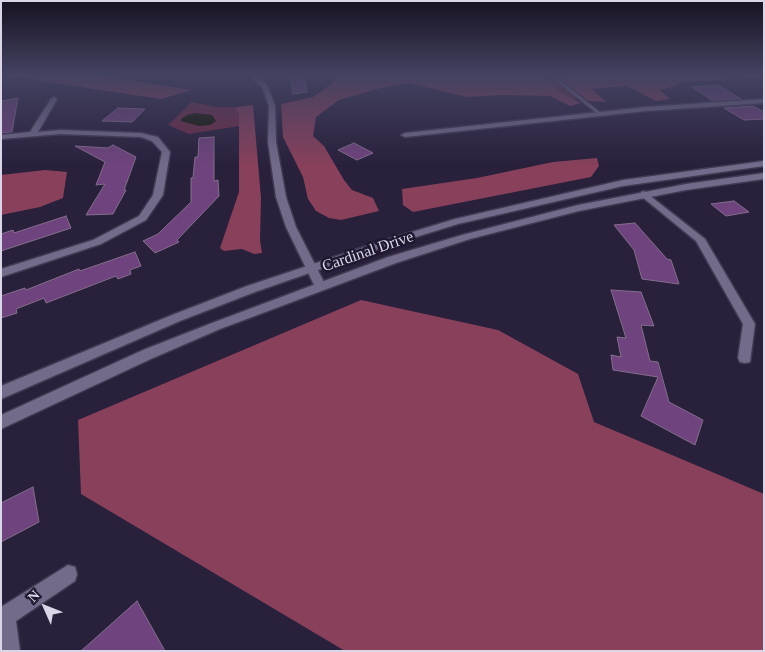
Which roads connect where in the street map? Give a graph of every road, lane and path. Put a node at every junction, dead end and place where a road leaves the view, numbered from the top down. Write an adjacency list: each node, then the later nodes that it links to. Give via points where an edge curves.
1 (50, 105): 6 (street)
2 (272, 105): 12 (street, via 272,142 281,197)
3 (589, 105): 5 (lane)
4 (708, 105): 5 (street)
5 (600, 114): 7 (street)
6 (33, 134): 8 (street); 13 (street, via 122,134 155,139 166,152 158,195 143,218 122,230 97,242)
7 (405, 135)
8 (1, 137)
9 (764, 163): 12 (street, Cardinal Drive, via 652,178 550,199 455,222)
10 (764, 176): 11 (street, Cardinal Drive)
11 (644, 194): 14 (street, Cardinal Drive, via 466,237); 15 (street, via 700,240 749,324)
12 (310, 268): 14 (street); 16 (street, Cardinal Drive, via 176,318)
13 (1, 273)
14 (320, 286): 17 (street, Cardinal Drive, via 148,354)
15 (745, 358)
16 (1, 392)
17 (1, 422)
18 (68, 574): 19 (street)
19 (3, 618): 20 (street)
20 (10, 651)

